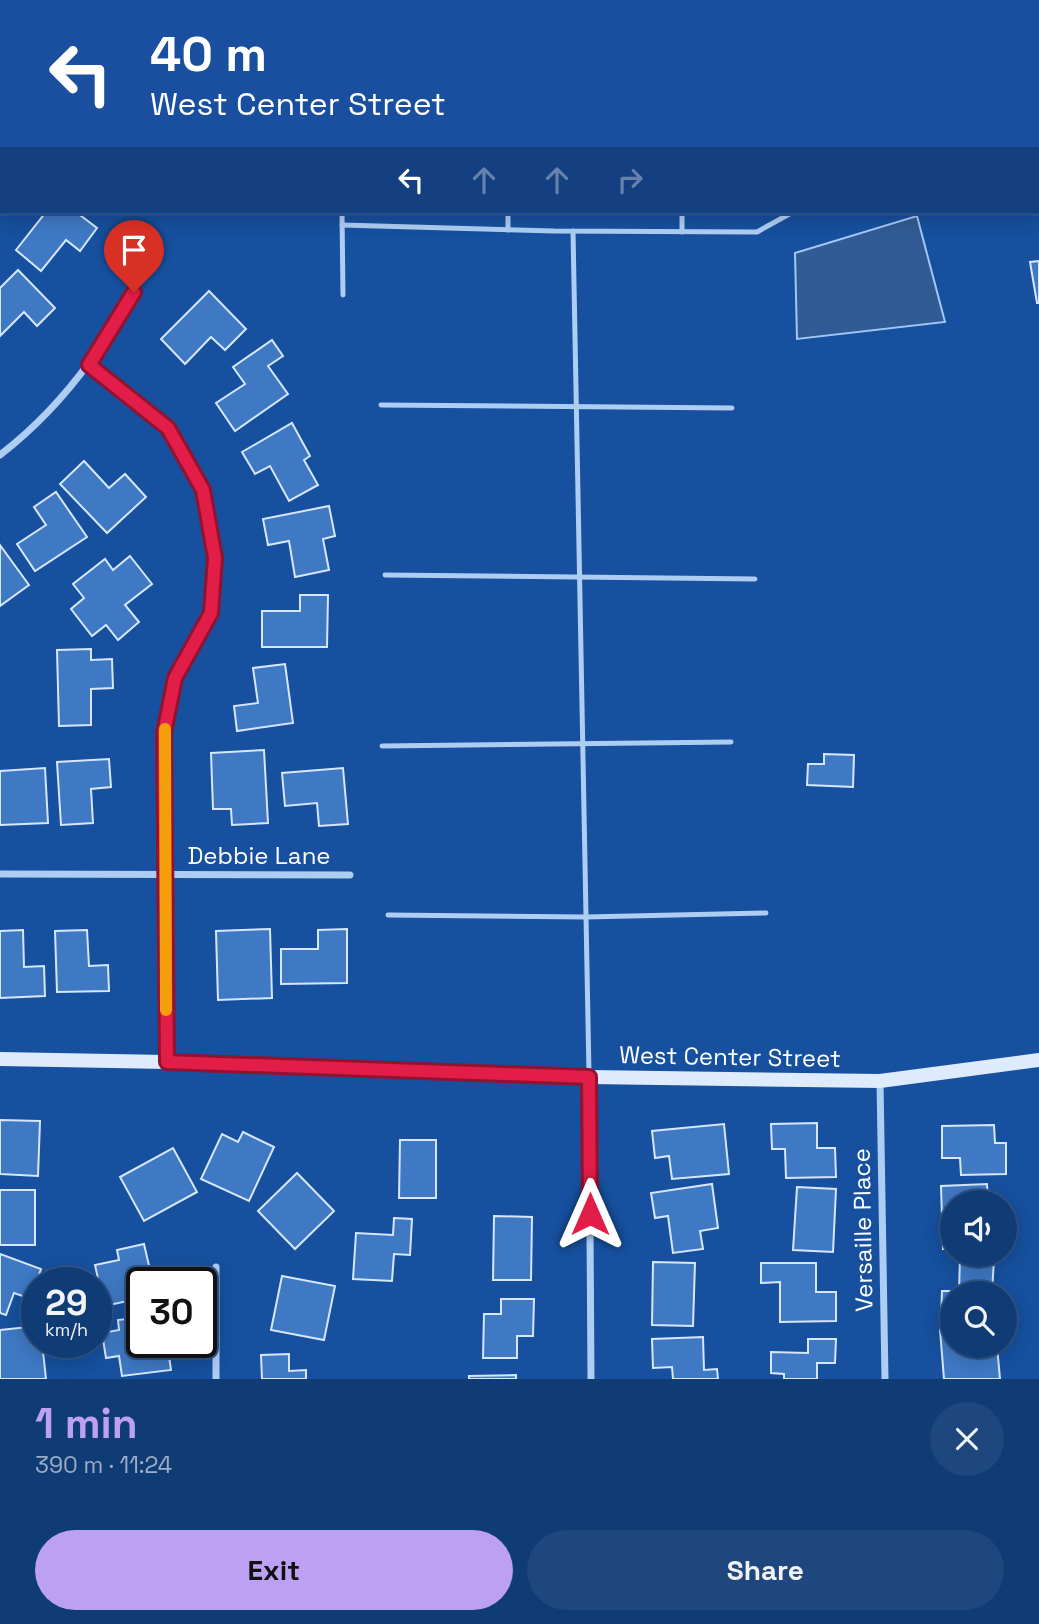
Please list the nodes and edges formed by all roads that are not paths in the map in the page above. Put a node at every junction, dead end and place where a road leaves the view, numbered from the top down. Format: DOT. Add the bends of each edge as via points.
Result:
graph roads {
  1 [pos="342,214"];
  2 [pos="508,214"];
  3 [pos="682,214"];
  4 [pos="789,214"];
  5 [pos="342,225"];
  6 [pos="508,230"];
  7 [pos="573,231"];
  8 [pos="682,232"];
  9 [pos="153,250"];
  10 [pos="343,295"];
  11 [pos="89,365"];
  12 [pos="381,405"];
  13 [pos="576,408"];
  14 [pos="732,408"];
  15 [pos="0,455"];
  16 [pos="385,575"];
  17 [pos="579,579"];
  18 [pos="755,579"];
  19 [pos="731,742"];
  20 [pos="583,744"];
  21 [pos="382,746"];
  22 [pos="0,874"];
  23 [pos="165,875"];
  24 [pos="351,875"];
  25 [pos="766,913"];
  26 [pos="388,915"];
  27 [pos="586,917"];
  28 [pos="0,1059"];
  29 [pos="1039,1059"];
  30 [pos="167,1062"];
  31 [pos="589,1077"];
  32 [pos="880,1081"];
  33 [pos="216,1358"];
  34 [pos="216,1379"];
  35 [pos="591,1379"];
  36 [pos="885,1379"];
  1 -- 5 [label="lane"];
  2 -- 6 [label="lane"];
  3 -- 8 [label="lane"];
  4 -- 8 [label="lane" via="757,232"];
  5 -- 6 [label="lane"];
  5 -- 10 [label="lane"];
  6 -- 7 [label="lane"];
  7 -- 8 [label="lane"];
  7 -- 13 [label="lane"];
  9 -- 11 [label="street" via="134,292"];
  11 -- 15 [label="street" via="37,426"];
  11 -- 23 [label="street" via="168,428 203,490 215,558 211,613 175,678 164,733"];
  12 -- 13 [label="lane"];
  13 -- 14 [label="lane"];
  13 -- 17 [label="lane"];
  16 -- 17 [label="lane"];
  17 -- 18 [label="lane"];
  17 -- 20 [label="lane"];
  19 -- 20 [label="lane"];
  20 -- 21 [label="lane"];
  20 -- 27 [label="lane"];
  22 -- 23 [label="street, Debbie Lane"];
  23 -- 24 [label="street, Debbie Lane"];
  23 -- 30 [label="street"];
  25 -- 27 [label="lane"];
  26 -- 27 [label="lane"];
  27 -- 31 [label="lane"];
  28 -- 30 [label="main road, West Center Street"];
  29 -- 32 [label="main road, West Center Street"];
  30 -- 31 [label="main road, West Center Street"];
  31 -- 32 [label="main road, West Center Street"];
  31 -- 35 [label="street"];
  32 -- 36 [label="street, Versaille Place"];
  33 -- 34 [label="street"];
}
